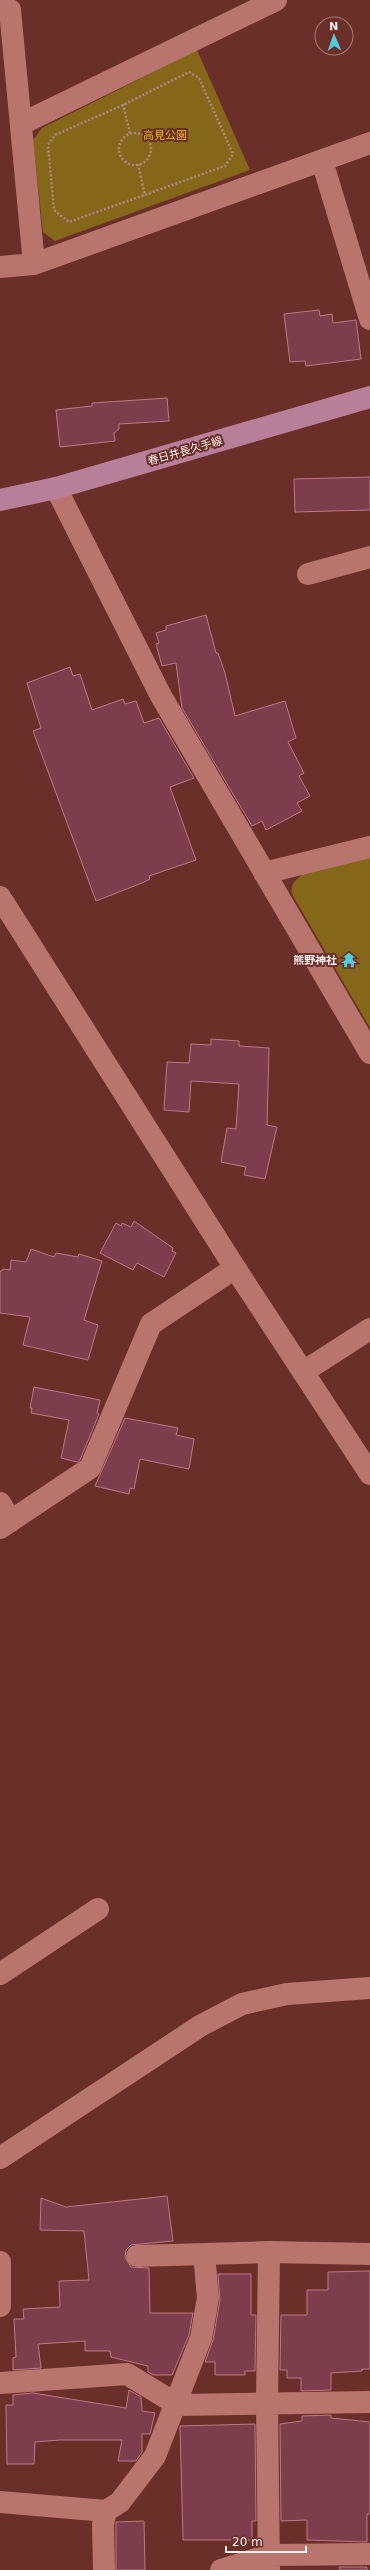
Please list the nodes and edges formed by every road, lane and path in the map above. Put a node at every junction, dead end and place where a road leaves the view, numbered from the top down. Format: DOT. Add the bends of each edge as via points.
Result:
graph roads {
  1 [pos="276,0"];
  2 [pos="7,5"];
  3 [pos="120,98"];
  4 [pos="123,105"];
  5 [pos="20,124"];
  6 [pos="130,134"];
  7 [pos="370,143"];
  8 [pos="322,161"];
  9 [pos="138,164"];
  10 [pos="145,196"];
  11 [pos="147,202"];
  12 [pos="34,264"];
  13 [pos="0,267"];
  14 [pos="370,319"];
  15 [pos="370,397"];
  16 [pos="56,488"];
  17 [pos="0,500"];
  18 [pos="370,557"];
  19 [pos="308,574"];
  20 [pos="370,848"];
  21 [pos="264,873"];
  22 [pos="0,897"];
  23 [pos="370,1053"];
  24 [pos="235,1268"];
  25 [pos="370,1329"];
  26 [pos="303,1372"];
  27 [pos="370,1474"];
  28 [pos="4,1517"];
  29 [pos="98,1909"];
  30 [pos="0,1974"];
  31 [pos="370,1988"];
  32 [pos="0,2158"];
  33 [pos="269,2252"];
  34 [pos="204,2254"];
  35 [pos="370,2254"];
  36 [pos="138,2256"];
  37 [pos="0,2262"];
  38 [pos="0,2306"];
  39 [pos="0,2383"];
  40 [pos="370,2402"];
  41 [pos="175,2403"];
  42 [pos="266,2403"];
  43 [pos="0,2502"];
  44 [pos="106,2511"];
  45 [pos="370,2554"];
  46 [pos="269,2563"];
  47 [pos="104,2570"];
  48 [pos="221,2570"];
  1 -- 5 [label="street"];
  2 -- 5 [label="street"];
  3 -- 4 [label="path"];
  4 -- 6 [label="path"];
  4 -- 10 [label="path" via="55,135 48,145 54,210 69,222"];
  4 -- 10 [label="path" via="189,72 199,78 233,154 225,166"];
  5 -- 12 [label="street"];
  6 -- 9 [label="path" via="121,141 119,152 130,164"];
  6 -- 9 [label="path" via="144,136 151,147 145,161"];
  7 -- 8 [label="street"];
  8 -- 12 [label="street"];
  8 -- 14 [label="street"];
  9 -- 10 [label="path"];
  10 -- 11 [label="path"];
  12 -- 13 [label="street"];
  15 -- 16 [label="main road, 春日井長久手線"];
  16 -- 17 [label="main road, 春日井長久手線"];
  16 -- 21 [label="street" via="161,696"];
  18 -- 19 [label="street"];
  20 -- 21 [label="street"];
  21 -- 23 [label="street"];
  22 -- 24 [label="street"];
  24 -- 26 [label="street"];
  24 -- 28 [label="street" via="151,1324 90,1468"];
  25 -- 26 [label="street"];
  26 -- 27 [label="street"];
  29 -- 30 [label="street"];
  31 -- 32 [label="street" via="287,1994 242,2004 200,2026"];
  33 -- 34 [label="street"];
  33 -- 35 [label="street"];
  33 -- 42 [label="street"];
  34 -- 36 [label="street"];
  34 -- 41 [label="street" via="207,2311 201,2338"];
  37 -- 38 [label="street"];
  39 -- 41 [label="street" via="127,2374"];
  40 -- 42 [label="street"];
  41 -- 42 [label="street"];
  41 -- 44 [label="street" via="155,2456 120,2502"];
  42 -- 46 [label="street"];
  43 -- 44 [label="street"];
  44 -- 47 [label="street" via="103,2524"];
  45 -- 46 [label="street"];
  46 -- 48 [label="street"];
}
